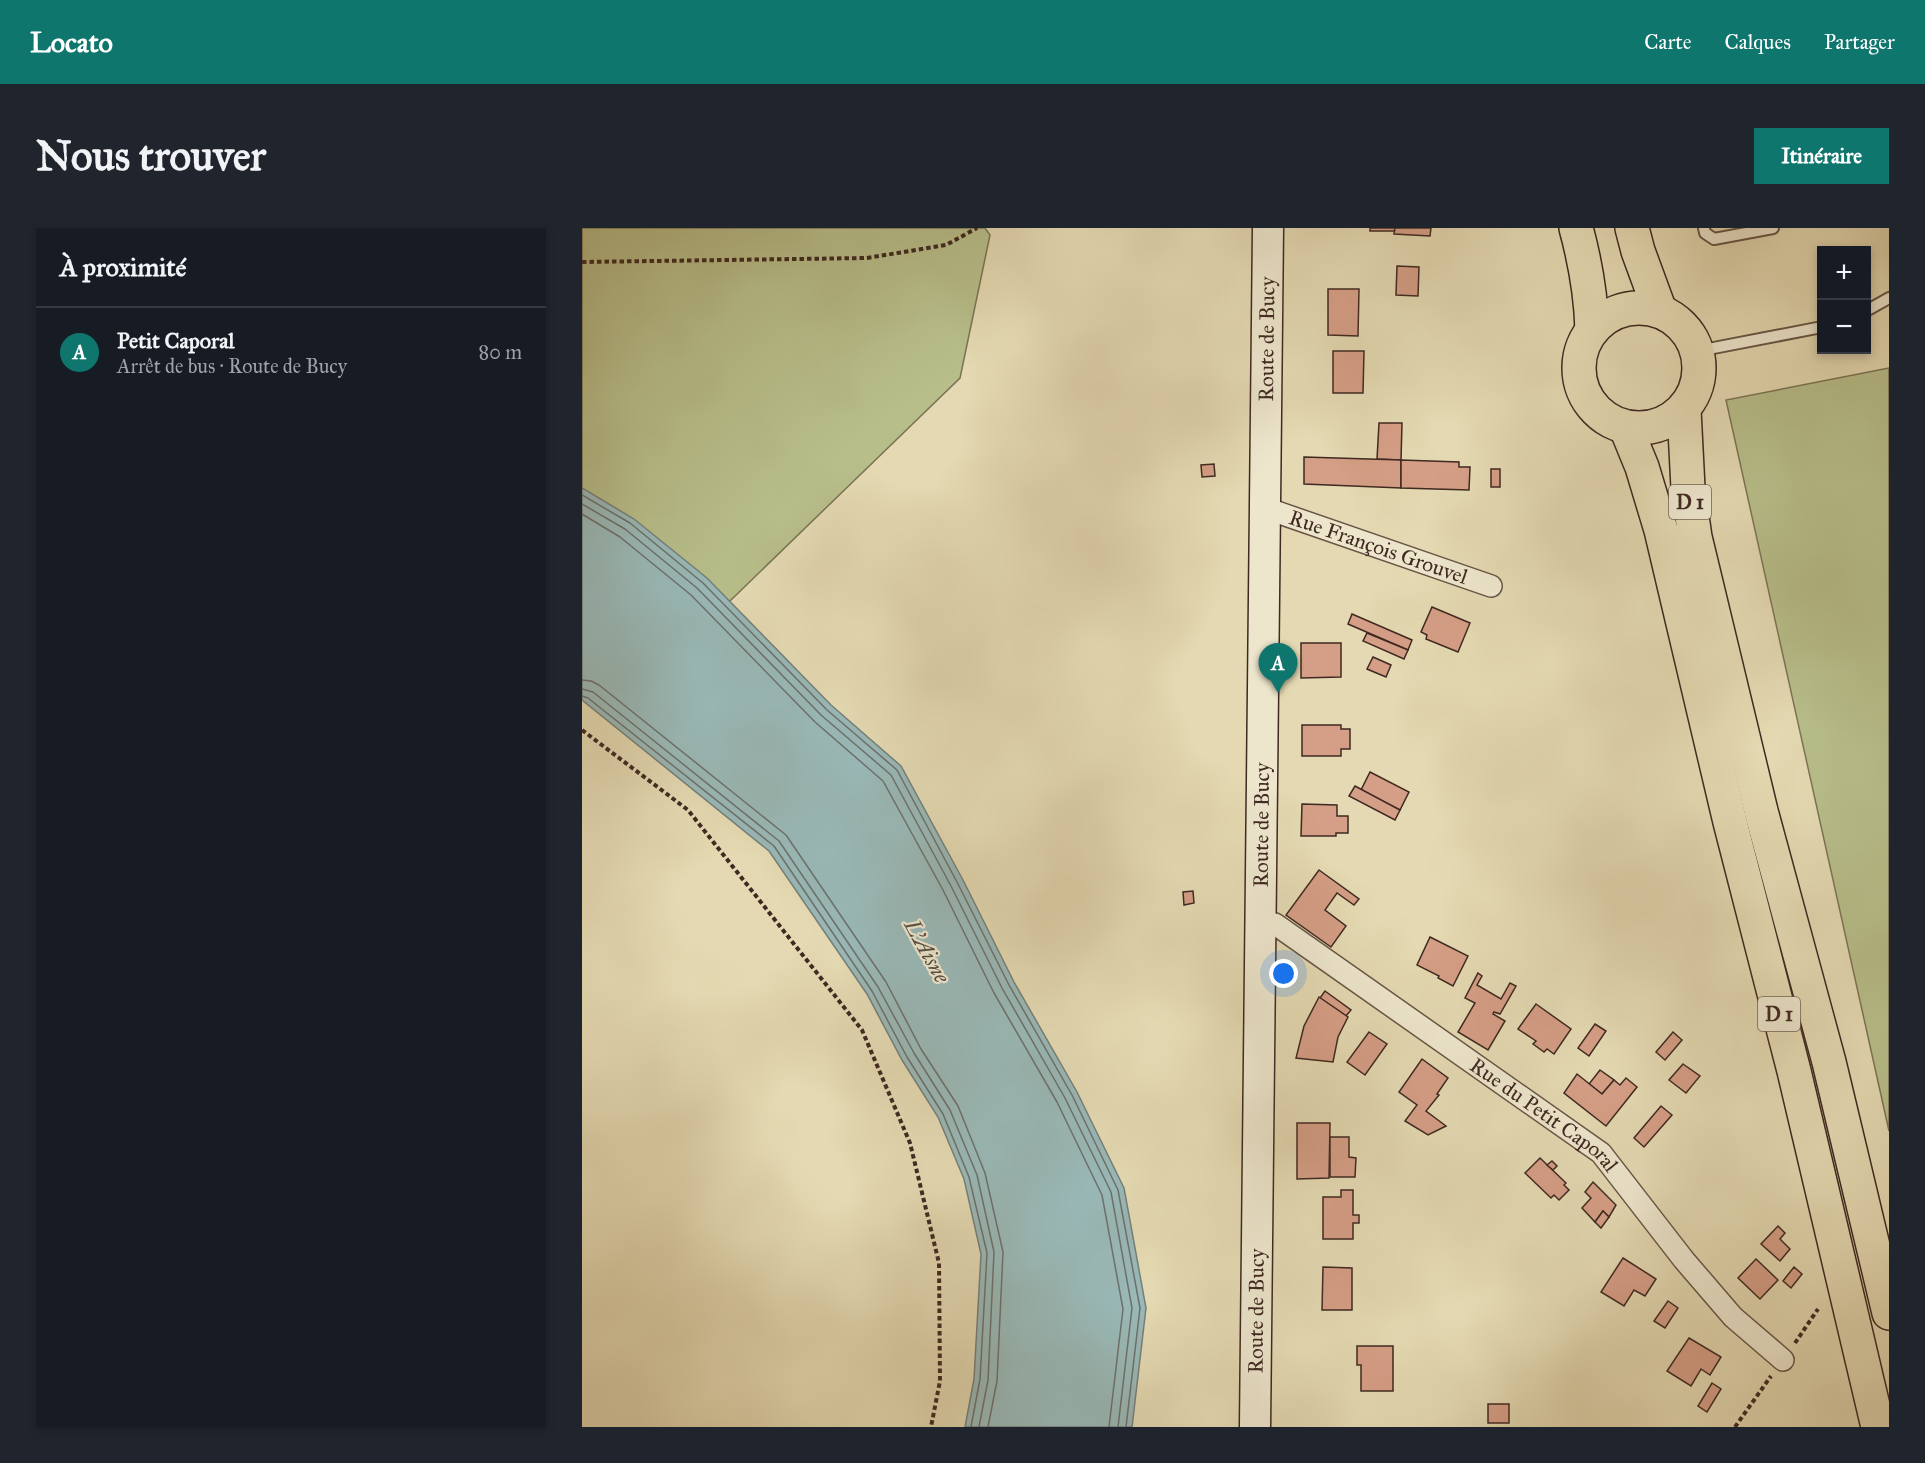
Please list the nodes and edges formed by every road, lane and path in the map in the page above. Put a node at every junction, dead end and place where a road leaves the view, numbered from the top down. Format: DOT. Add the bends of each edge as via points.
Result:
graph roads {
  1 [pos="977,228"];
  2 [pos="1268,228"];
  3 [pos="1576,228"];
  4 [pos="1632,228"];
  5 [pos="1704,228"];
  6 [pos="1773,228"];
  7 [pos="582,262"];
  8 [pos="1889,298"];
  9 [pos="1871,308"];
  10 [pos="1660,311"];
  11 [pos="1817,328"];
  12 [pos="1592,330"];
  13 [pos="1698,351"];
  14 [pos="1684,410"];
  15 [pos="1626,428"];
  16 [pos="1265,508"];
  17 [pos="1491,586"];
  18 [pos="582,730"];
  19 [pos="1261,924"];
  20 [pos="1818,1309"];
  21 [pos="1889,1313"];
  22 [pos="1783,1360"];
  23 [pos="1255,1426"];
  24 [pos="931,1427"];
  25 [pos="1735,1427"];
  26 [pos="1878,1427"];
  1 -- 7 [label="path" via="946,245 867,258"];
  2 -- 16 [label="main road, Route de Bucy"];
  3 -- 12 [label="main road"];
  4 -- 10 [label="main road"];
  5 -- 6 [label="lane" via="1713,239"];
  8 -- 9 [label="lane"];
  10 -- 12 [label="main road" via="1623,310 1606,317"];
  10 -- 13 [label="main road" via="1677,320"];
  11 -- 13 [label="lane"];
  12 -- 15 [label="main road" via="1582,348 1578,368 1582,388 1592,407 1607,420"];
  13 -- 14 [label="main road" via="1700,372 1695,392"];
  14 -- 15 [label="main road" via="1668,423 1647,429"];
  14 -- 21 [label="main road, D 1" via="1695,537"];
  15 -- 26 [label="main road, D 1" via="1661,530"];
  16 -- 17 [label="street, Rue François Grouvel"];
  16 -- 19 [label="main road, Route de Bucy"];
  18 -- 24 [label="path" via="688,810 862,1030 910,1143 939,1263 940,1381"];
  19 -- 22 [label="street, Rue du Petit Caporal" via="1275,924 1602,1154 1733,1317"];
  19 -- 23 [label="main road, Route de Bucy"];
  20 -- 22 [label="path"];
  22 -- 25 [label="path"];
}
